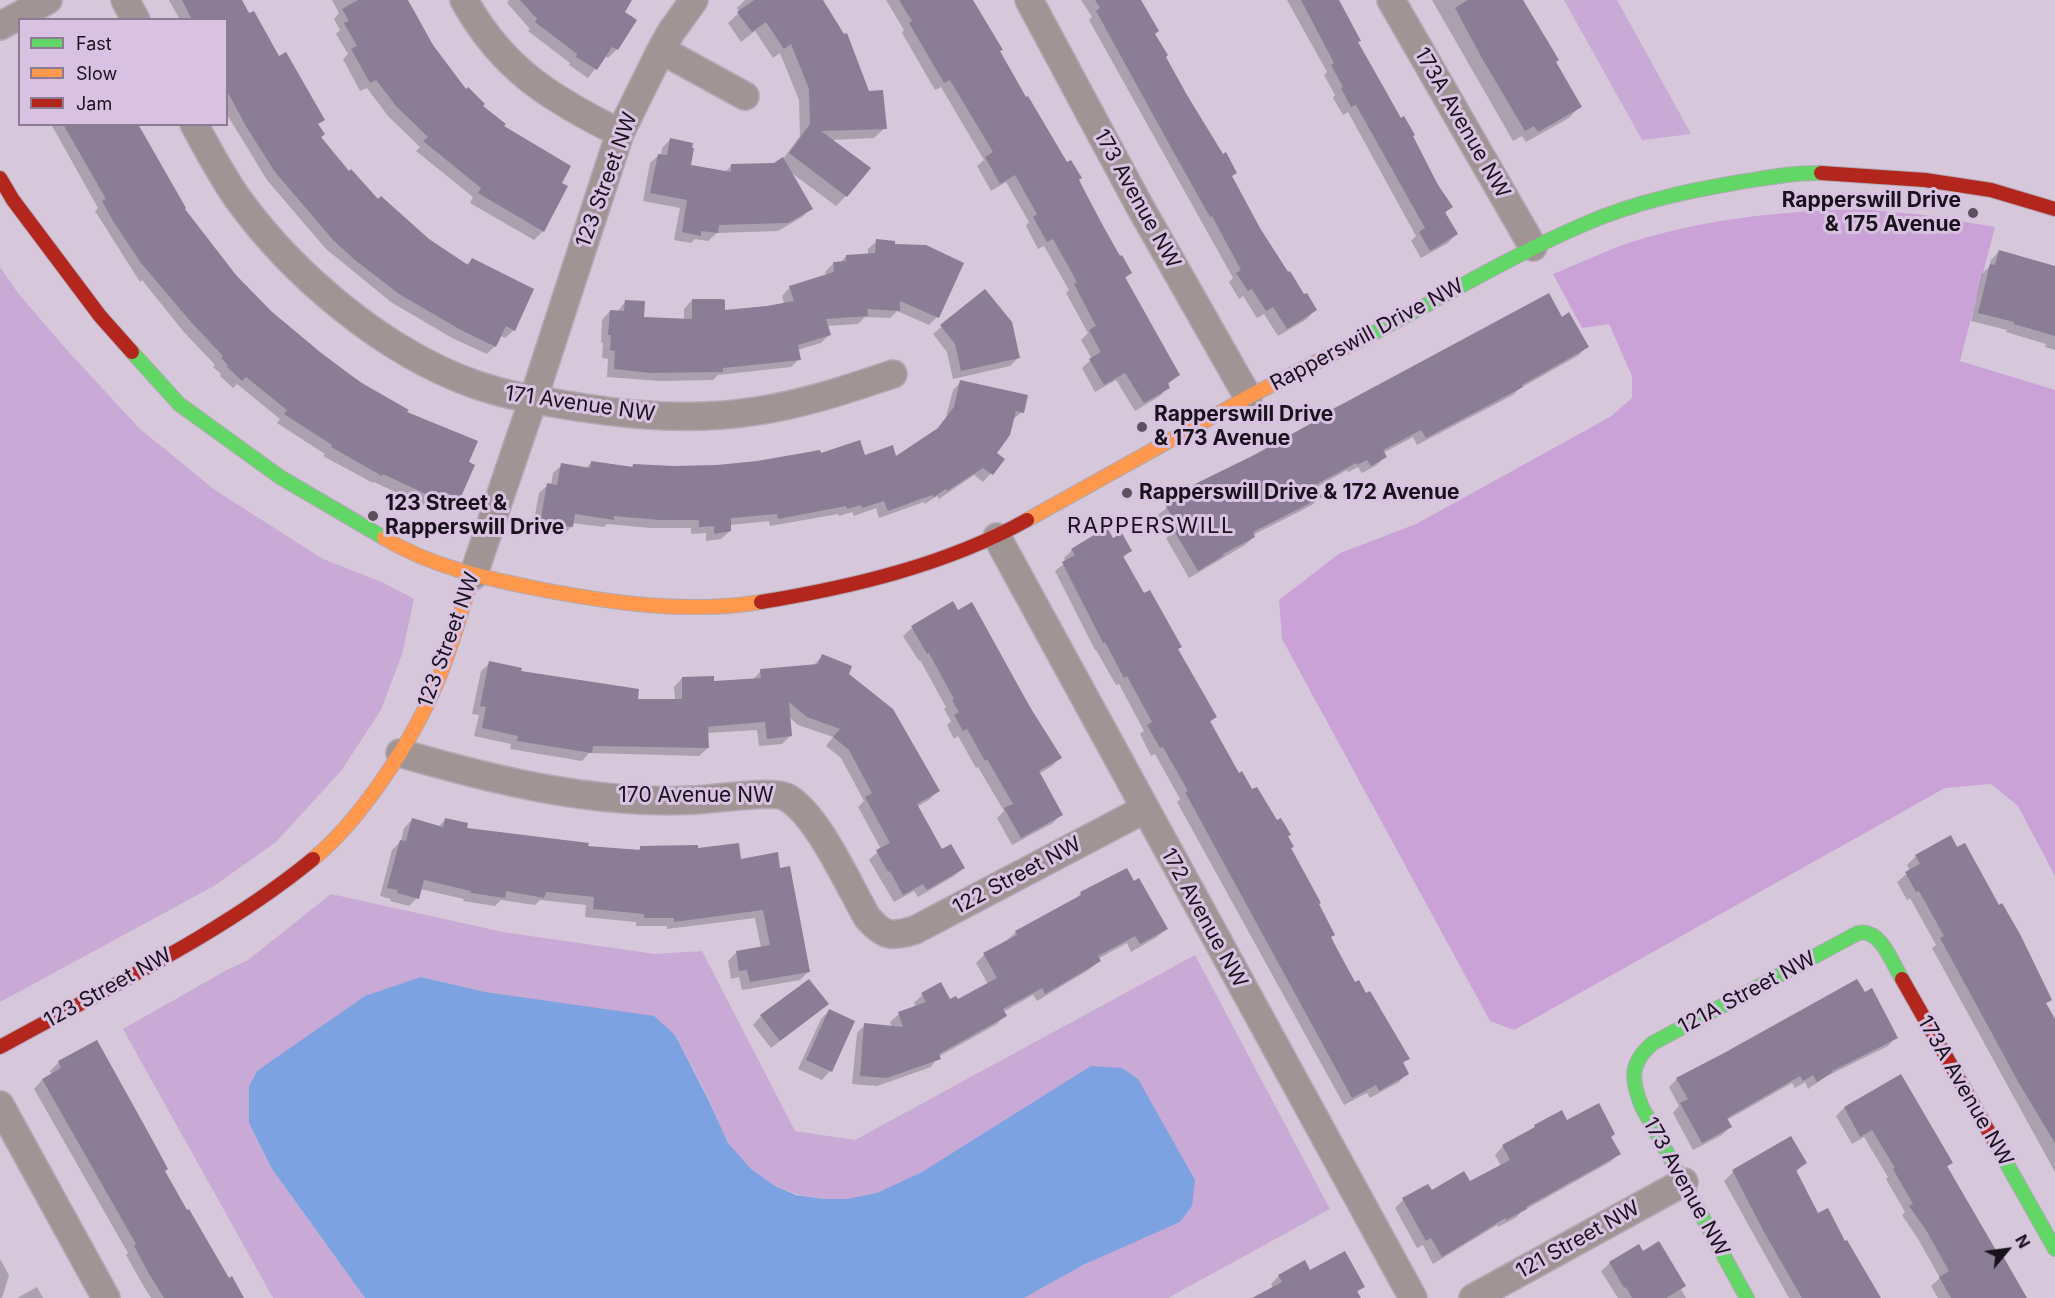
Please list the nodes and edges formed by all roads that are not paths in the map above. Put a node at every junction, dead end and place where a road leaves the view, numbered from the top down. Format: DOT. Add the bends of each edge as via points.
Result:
graph roads {
  1 [pos="48,0"];
  2 [pos="125,0"];
  3 [pos="464,0"];
  4 [pos="694,0"];
  5 [pos="1029,0"];
  6 [pos="1391,0"];
  7 [pos="135,18"];
  8 [pos="0,26"];
  9 [pos="661,50"];
  10 [pos="745,96"];
  11 [pos="195,126"];
  12 [pos="620,133"];
  13 [pos="0,178"];
  14 [pos="2055,209"];
  15 [pos="1533,247"];
  16 [pos="893,374"];
  17 [pos="1248,397"];
  18 [pos="533,400"];
  19 [pos="997,537"];
  20 [pos="473,576"];
  21 [pos="400,753"];
  22 [pos="1145,809"];
  23 [pos="1874,934"];
  24 [pos="887,935"];
  25 [pos="0,1047"];
  26 [pos="1632,1072"];
  27 [pos="0,1106"];
  28 [pos="1684,1182"];
  29 [pos="2055,1249"];
  30 [pos="106,1298"];
  31 [pos="1413,1298"];
  32 [pos="1473,1298"];
  33 [pos="1747,1298"];
  1 -- 8 [label="street"];
  2 -- 7 [label="street"];
  3 -- 12 [label="street" via="488,39 521,73 558,100"];
  4 -- 9 [label="street, 123 Street NW"];
  5 -- 17 [label="street, 173 Avenue NW"];
  6 -- 15 [label="street, 173A Avenue NW"];
  9 -- 10 [label="street"];
  9 -- 12 [label="street, 123 Street NW"];
  11 -- 18 [label="street, 171 Avenue NW" via="238,198 263,230 344,310 391,343 472,384"];
  12 -- 18 [label="street, 123 Street NW"];
  13 -- 20 [label="street, Rapperswill Drive NW" via="100,316 179,404 280,477 403,550"];
  14 -- 15 [label="street, Rapperswill Drive NW" via="1991,190 1925,180 1809,173 1655,199"];
  15 -- 17 [label="street, Rapperswill Drive NW"];
  16 -- 18 [label="street, 171 Avenue NW" via="802,402 712,417 610,412"];
  17 -- 19 [label="street, Rapperswill Drive NW"];
  18 -- 20 [label="street, 123 Street NW"];
  19 -- 20 [label="street, Rapperswill Drive NW" via="936,560 839,588 737,606 629,604"];
  19 -- 22 [label="street, 172 Avenue NW"];
  20 -- 21 [label="street, 123 Street NW" via="438,680"];
  21 -- 24 [label="street, 170 Avenue NW" via="519,785 571,793 693,800 784,795 811,819 867,917"];
  21 -- 25 [label="street, 123 Street NW" via="360,811 317,856 285,882 218,927"];
  22 -- 24 [label="street, 122 Street NW" via="915,930"];
  22 -- 31 [label="street, 172 Avenue NW"];
  23 -- 26 [label="street, 121A Street NW" via="1858,933 1653,1043 1644,1050"];
  23 -- 29 [label="street, 173A Avenue NW"];
  26 -- 28 [label="street, 173 Avenue NW" via="1642,1107"];
  27 -- 30 [label="street"];
  28 -- 32 [label="street, 121 Street NW"];
  28 -- 33 [label="street, 173 Avenue NW"];
}
